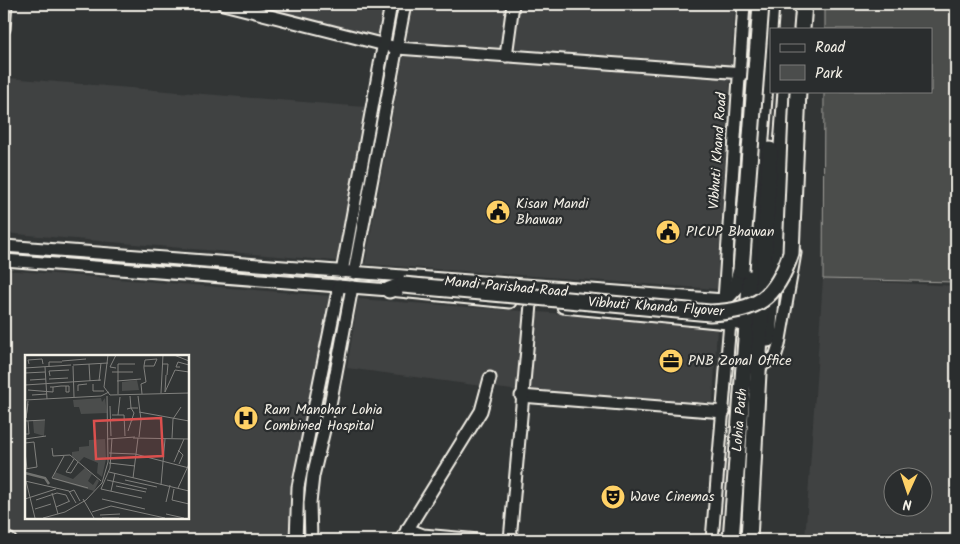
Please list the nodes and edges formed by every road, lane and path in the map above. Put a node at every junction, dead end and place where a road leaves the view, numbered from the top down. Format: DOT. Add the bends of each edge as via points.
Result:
graph roads {
  1 [pos="6,4"];
  2 [pos="223,4"];
  3 [pos="391,4"];
  4 [pos="405,4"];
  5 [pos="513,4"];
  6 [pos="744,4"];
  7 [pos="761,4"];
  8 [pos="771,4"];
  9 [pos="782,4"];
  10 [pos="794,4"];
  11 [pos="804,4"];
  12 [pos="811,4"];
  13 [pos="780,28"];
  14 [pos="792,28"];
  15 [pos="802,28"];
  16 [pos="810,28"];
  17 [pos="4,29"];
  18 [pos="384,44"];
  19 [pos="397,48"];
  20 [pos="506,56"];
  21 [pos="738,72"];
  22 [pos="766,74"];
  23 [pos="774,92"];
  24 [pos="786,92"];
  25 [pos="798,92"];
  26 [pos="806,92"];
  27 [pos="4,246"];
  28 [pos="4,260"];
  29 [pos="342,272"];
  30 [pos="354,273"];
  31 [pos="339,286"];
  32 [pos="352,287"];
  33 [pos="396,288"];
  34 [pos="686,297"];
  35 [pos="724,300"];
  36 [pos="531,304"];
  37 [pos="684,319"];
  38 [pos="730,322"];
  39 [pos="748,324"];
  40 [pos="759,351"];
  41 [pos="758,376"];
  42 [pos="490,378"];
  43 [pos="521,396"];
  44 [pos="724,412"];
  45 [pos="322,438"];
  46 [pos="306,452"];
  47 [pos="318,458"];
  48 [pos="407,529"];
  49 [pos="4,537"];
  50 [pos="10,540"];
  51 [pos="296,540"];
  52 [pos="310,540"];
  53 [pos="401,540"];
  54 [pos="479,540"];
  55 [pos="510,540"];
  56 [pos="712,540"];
  57 [pos="731,540"];
  58 [pos="749,540"];
  1 -- 17 [label="street"];
  2 -- 18 [label="street"];
  3 -- 18 [label="street"];
  4 -- 19 [label="street"];
  5 -- 20 [label="street"];
  6 -- 21 [label="street, Vibhuti Khand Road"];
  7 -- 35 [label="main road, bridge" via="741,270 736,287"];
  8 -- 22 [label="main road, Lohia Path"];
  9 -- 13 [label="main road"];
  10 -- 14 [label="main road"];
  11 -- 15 [label="main road"];
  12 -- 16 [label="street"];
  18 -- 19 [label="street"];
  18 -- 29 [label="street"];
  19 -- 20 [label="street"];
  19 -- 30 [label="street"];
  20 -- 21 [label="street"];
  21 -- 22 [label="street"];
  21 -- 35 [label="street, Vibhuti Khand Road"];
  22 -- 39 [label="main road, Lohia Path"];
  23 -- 40 [label="main road, Lohia Path"];
  24 -- 40 [label="main road" via="770,333"];
  25 -- 33 [label="main road, Vibhuti Khanda Flyover, bridge" via="791,253 784,273 766,298 754,305 732,312 710,313"];
  26 -- 41 [label="street" via="799,211 790,291 775,357"];
  27 -- 29 [label="street"];
  28 -- 31 [label="street, Mandi Parishad Road"];
  29 -- 30 [label="street"];
  30 -- 34 [label="street"];
  31 -- 32 [label="street, Mandi Parishad Road"];
  31 -- 46 [label="street"];
  32 -- 33 [label="street, Mandi Parishad Road"];
  32 -- 45 [label="street"];
  33 -- 36 [label="street, Mandi Parishad Road"];
  34 -- 35 [label="street"];
  34 -- 37 [label="street"];
  36 -- 37 [label="street, Mandi Parishad Road"];
  36 -- 43 [label="street"];
  37 -- 38 [label="street, Mandi Parishad Road"];
  38 -- 39 [label="street, Mandi Parishad Road"];
  38 -- 44 [label="street"];
  39 -- 57 [label="main road, Lohia Path"];
  40 -- 41 [label="main road, Lohia Path"];
  41 -- 58 [label="main road, Lohia Path"];
  42 -- 48 [label="street" via="481,411"];
  43 -- 44 [label="street"];
  43 -- 55 [label="street"];
  44 -- 56 [label="street"];
  45 -- 46 [label="street"];
  45 -- 47 [label="street"];
  46 -- 47 [label="street"];
  46 -- 51 [label="street" via="298,487"];
  47 -- 52 [label="street" via="310,503"];
  48 -- 53 [label="street"];
  48 -- 54 [label="street" via="423,535"];
  49 -- 50 [label="street"];
}
